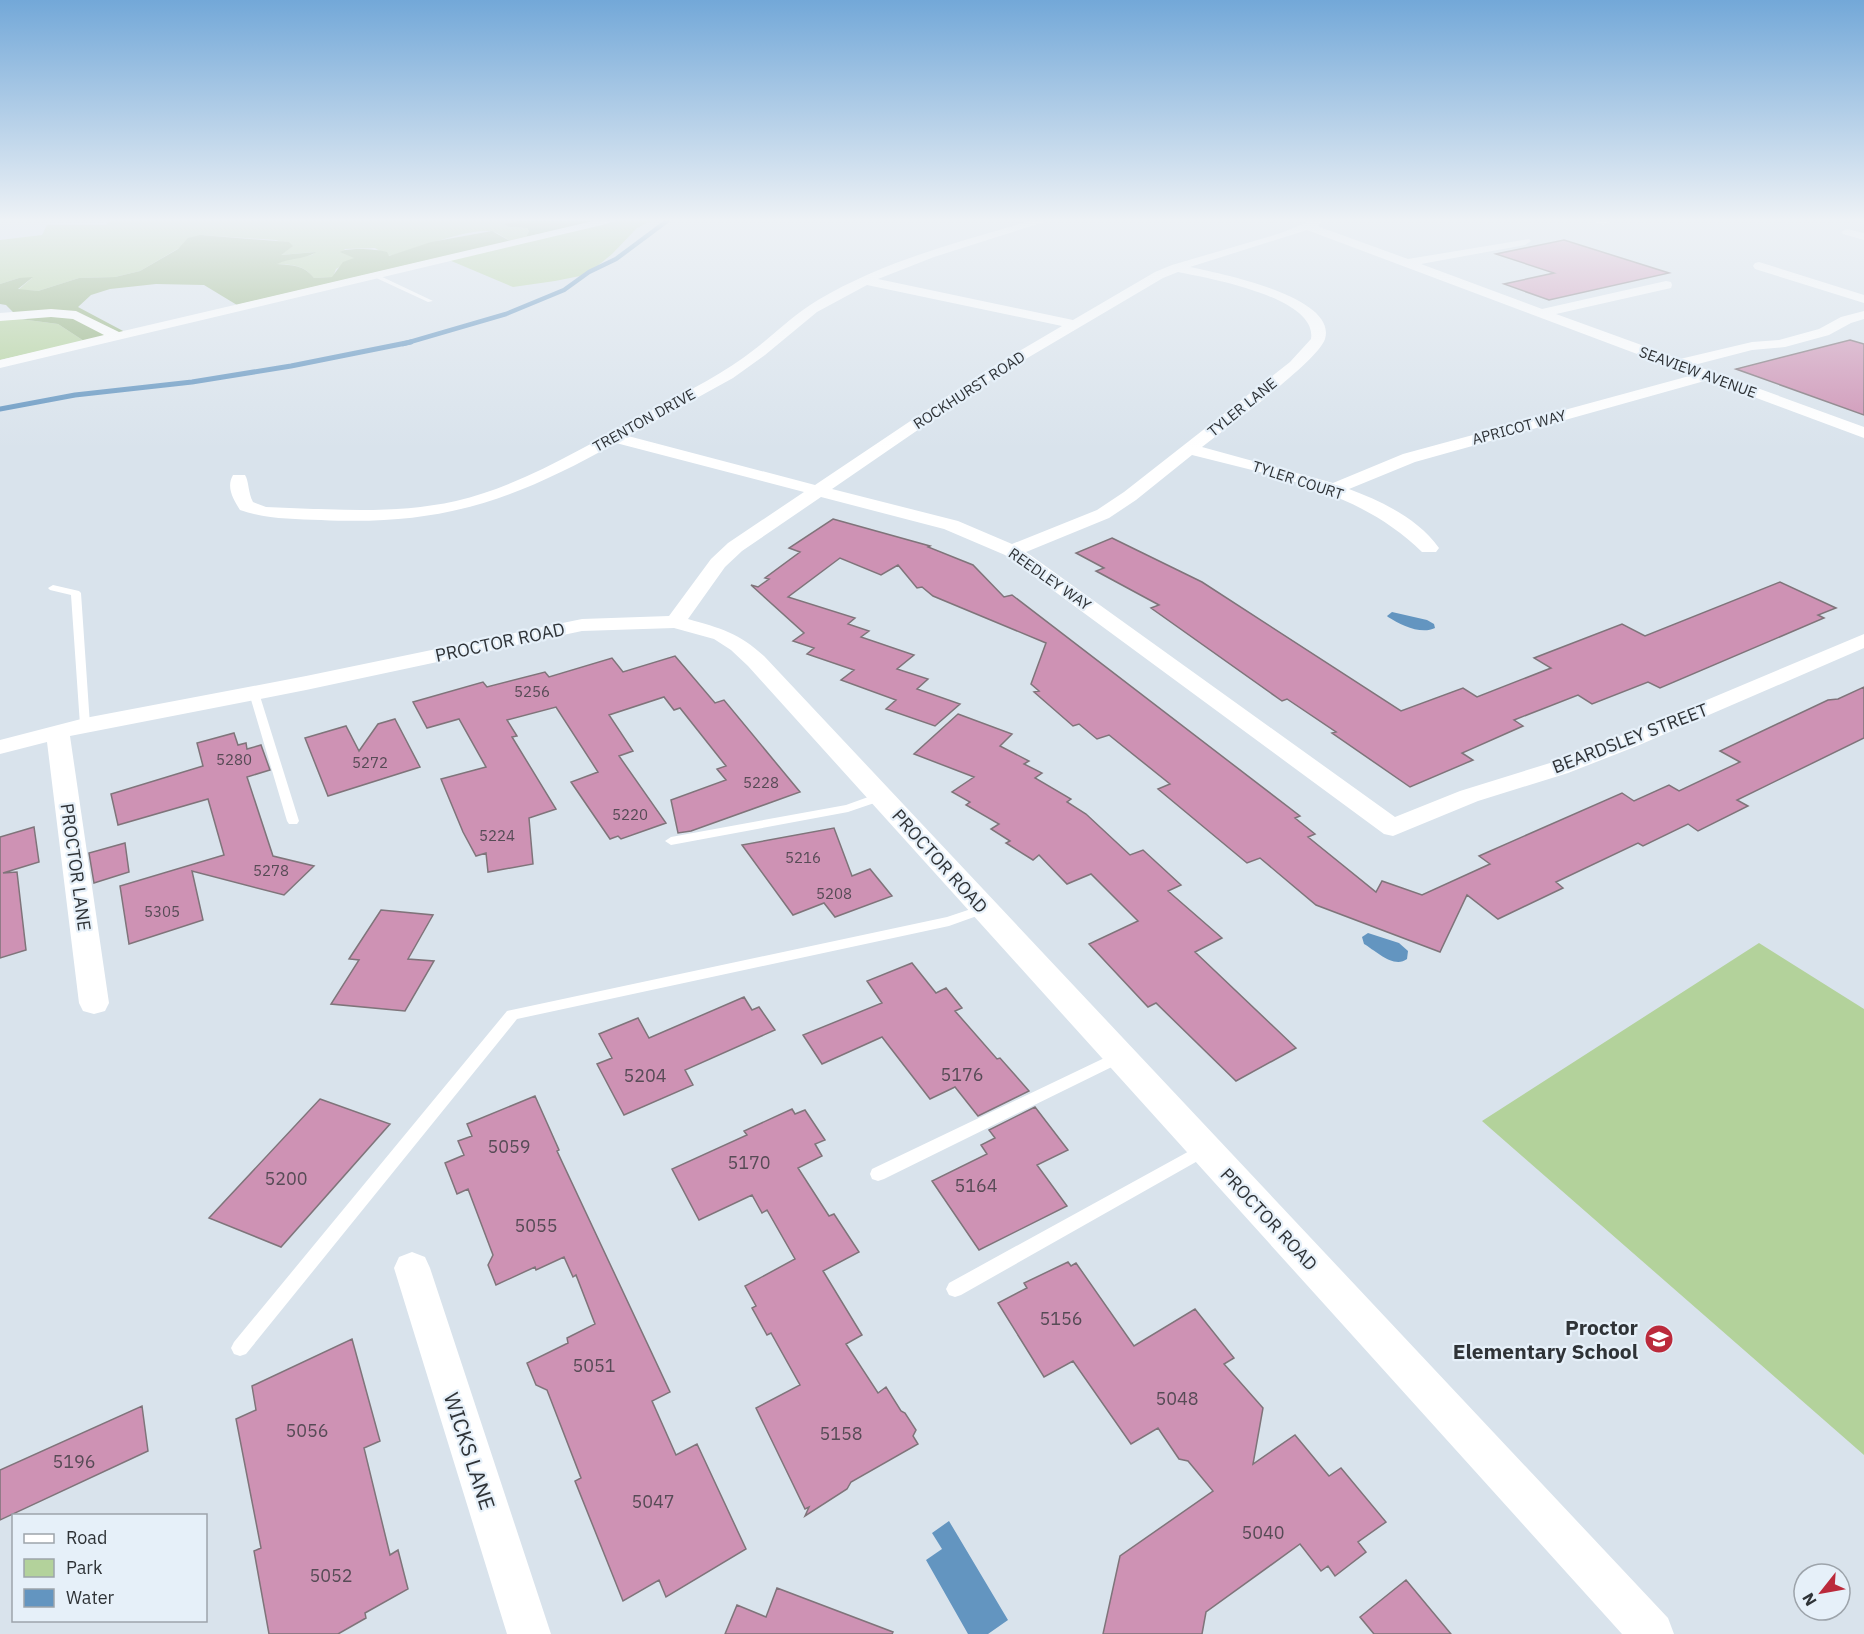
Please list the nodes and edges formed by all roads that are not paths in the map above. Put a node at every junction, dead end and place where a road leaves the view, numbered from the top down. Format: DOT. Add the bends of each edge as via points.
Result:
graph roads {
  1 [pos="280,297"];
  2 [pos="422,297"];
  3 [pos="833,297"];
  4 [pos="945,297"];
  5 [pos="1120,297"];
  6 [pos="1282,297"];
  7 [pos="1498,297"];
  8 [pos="1611,297"];
  9 [pos="430,301"];
  10 [pos="1541,313"];
  11 [pos="1864,315"];
  12 [pos="0,317"];
  13 [pos="1073,324"];
  14 [pos="116,336"];
  15 [pos="0,364"];
  16 [pos="1679,364"];
  17 [pos="1709,375"];
  18 [pos="1864,433"];
  19 [pos="615,438"];
  20 [pos="1189,449"];
  21 [pos="239,479"];
  22 [pos="1333,489"];
  23 [pos="820,490"];
  24 [pos="1429,548"];
  25 [pos="1012,551"];
  26 [pos="53,588"];
  27 [pos="675,622"];
  28 [pos="1864,640"];
  29 [pos="254,693"];
  30 [pos="71,728"];
  31 [pos="0,747"];
  32 [pos="882,796"];
  33 [pos="292,821"];
  34 [pos="1393,828"];
  35 [pos="672,841"];
  36 [pos="983,909"];
  37 [pos="94,1003"];
  38 [pos="1119,1057"];
  39 [pos="1204,1149"];
  40 [pos="878,1174"];
  41 [pos="412,1268"];
  42 [pos="955,1289"];
  43 [pos="240,1348"];
  44 [pos="529,1634"];
  45 [pos="1652,1634"];
  1 -- 14 [label="street"];
  2 -- 9 [label="lane"];
  3 -- 19 [label="street, TRENTON DRIVE" via="736,370"];
  4 -- 13 [label="street"];
  5 -- 13 [label="street, ROCKHURST ROAD"];
  6 -- 20 [label="street, TYLER LANE" via="1311,316 1318,326 1315,346"];
  7 -- 10 [label="street, SEAVIEW AVENUE"];
  8 -- 10 [label="street"];
  10 -- 16 [label="street, SEAVIEW AVENUE"];
  11 -- 16 [label="street" via="1824,332 1780,344 1752,346"];
  12 -- 14 [label="street" via="76,315"];
  13 -- 23 [label="street, ROCKHURST ROAD" via="956,397"];
  14 -- 15 [label="street"];
  16 -- 17 [label="street, SEAVIEW AVENUE"];
  17 -- 18 [label="street, SEAVIEW AVENUE"];
  17 -- 22 [label="street, APRICOT WAY" via="1409,458"];
  19 -- 21 [label="street, TRENTON DRIVE" via="515,488 474,503 419,513 386,516 264,512 246,506 239,492"];
  19 -- 23 [label="street, REEDLEY WAY"];
  20 -- 22 [label="street, TYLER COURT"];
  20 -- 25 [label="street, TYLER LANE" via="1103,514"];
  22 -- 24 [label="street, TYLER COURT" via="1389,514 1416,533"];
  23 -- 25 [label="street, REEDLEY WAY" via="951,525"];
  23 -- 27 [label="street, ROCKHURST ROAD" via="726,554"];
  25 -- 34 [label="street, REEDLEY WAY"];
  26 -- 30 [label="lane" via="76,593"];
  27 -- 29 [label="street, PROCTOR ROAD" via="582,625"];
  27 -- 32 [label="street, PROCTOR ROAD" via="721,635 739,645"];
  28 -- 34 [label="street, BEARDSLEY STREET" via="1629,741 1469,796"];
  29 -- 30 [label="street, PROCTOR ROAD"];
  29 -- 33 [label="lane"];
  30 -- 31 [label="street, PROCTOR ROAD"];
  30 -- 37 [label="street, PROCTOR LANE"];
  32 -- 35 [label="lane" via="848,808"];
  32 -- 36 [label="street, PROCTOR ROAD"];
  36 -- 38 [label="street, PROCTOR ROAD"];
  36 -- 43 [label="lane" via="950,921 512,1015"];
  38 -- 39 [label="street, PROCTOR ROAD"];
  38 -- 40 [label="lane"];
  39 -- 42 [label="lane"];
  39 -- 45 [label="street, PROCTOR ROAD"];
  41 -- 44 [label="street, WICKS LANE"];
}
